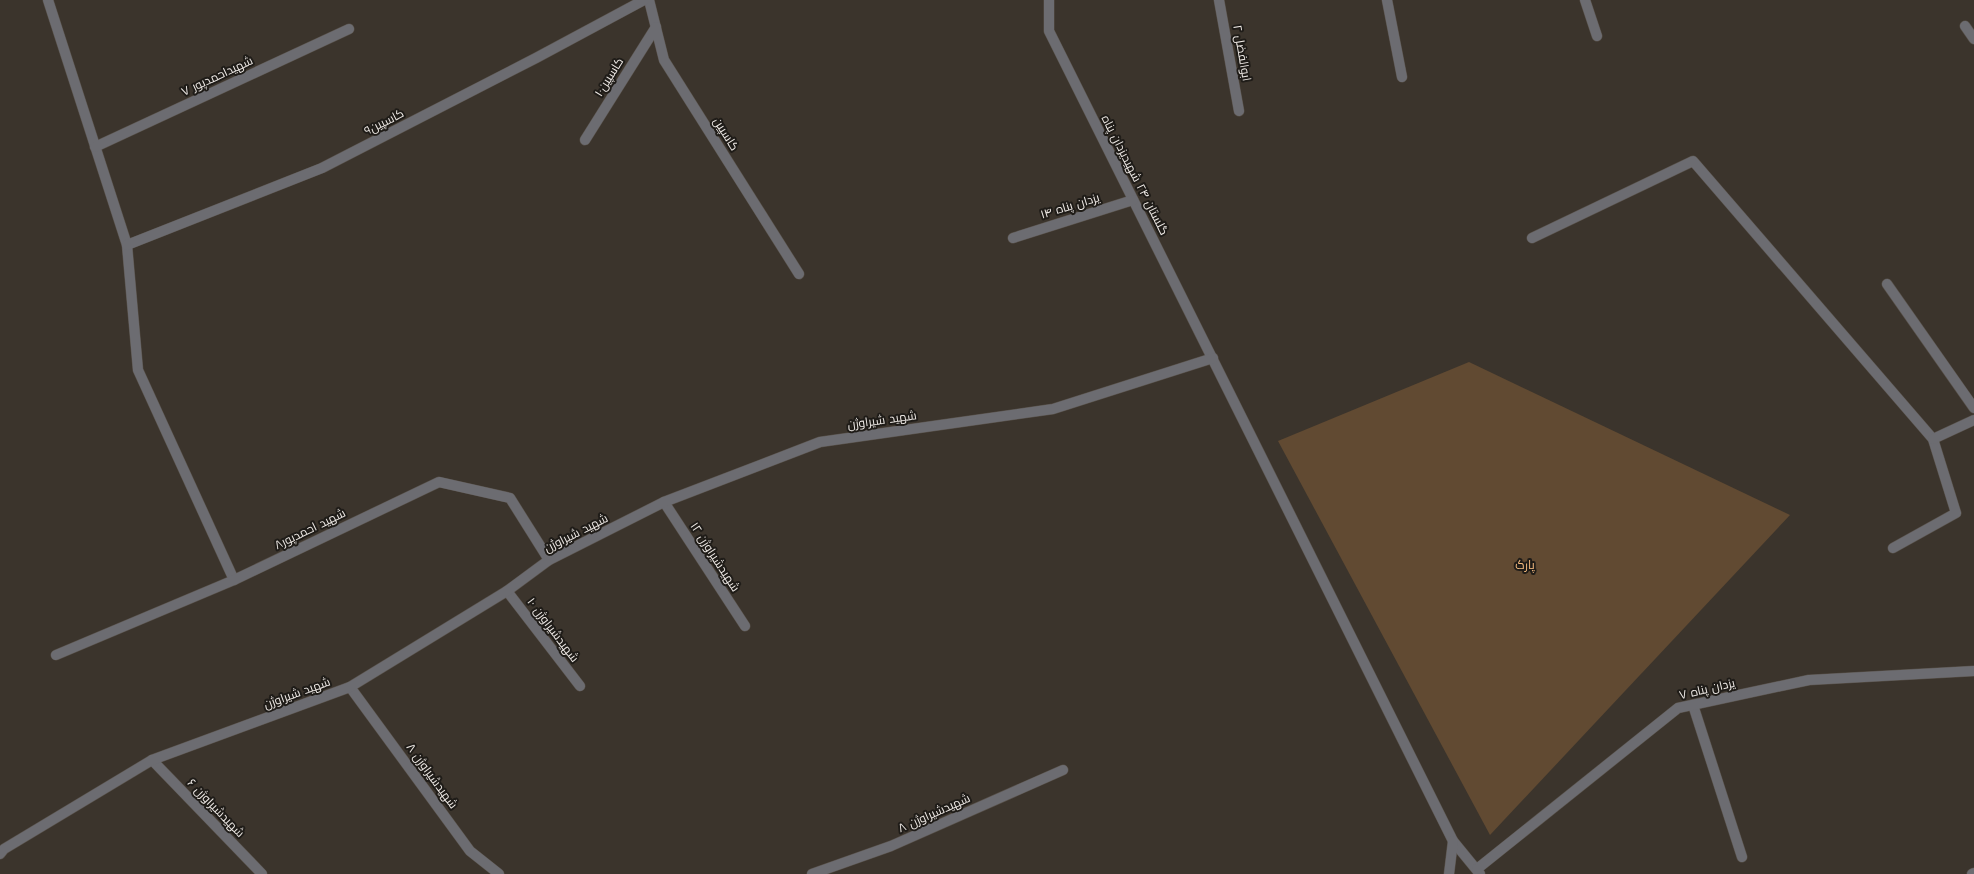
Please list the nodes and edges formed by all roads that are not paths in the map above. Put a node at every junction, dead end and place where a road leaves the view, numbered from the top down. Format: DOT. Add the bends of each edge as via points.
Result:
graph roads {
  1 [pos="48,0"];
  2 [pos="644,0"];
  3 [pos="649,0"];
  4 [pos="1049,0"];
  5 [pos="1219,0"];
  6 [pos="1387,0"];
  7 [pos="1585,0"];
  8 [pos="1965,26"];
  9 [pos="656,27"];
  10 [pos="349,29"];
  11 [pos="1597,36"];
  12 [pos="1974,39"];
  13 [pos="1402,77"];
  14 [pos="1239,111"];
  15 [pos="584,140"];
  16 [pos="95,147"];
  17 [pos="1133,200"];
  18 [pos="1013,238"];
  19 [pos="1532,238"];
  20 [pos="126,245"];
  21 [pos="799,274"];
  22 [pos="1887,284"];
  23 [pos="1213,358"];
  24 [pos="1974,408"];
  25 [pos="1974,420"];
  26 [pos="1933,439"];
  27 [pos="664,502"];
  28 [pos="1893,548"];
  29 [pos="549,560"];
  30 [pos="234,580"];
  31 [pos="507,591"];
  32 [pos="745,626"];
  33 [pos="56,655"];
  34 [pos="1974,671"];
  35 [pos="580,686"];
  36 [pos="350,687"];
  37 [pos="1693,705"];
  38 [pos="152,760"];
  39 [pos="1063,770"];
  40 [pos="1453,841"];
  41 [pos="2,848"];
  42 [pos="1742,858"];
  43 [pos="1479,872"];
  44 [pos="262,874"];
  45 [pos="499,874"];
  46 [pos="812,874"];
  47 [pos="1449,874"];
  1 -- 16 [label="street"];
  2 -- 20 [label="street, کاسپین۹" via="322,168"];
  3 -- 9 [label="street, کاسپین"];
  4 -- 17 [label="street, گلستان ۲۴ شهیدیزدان پناه" via="1049,31"];
  5 -- 14 [label="street, ابوالفضل ۲"];
  6 -- 13 [label="street"];
  7 -- 11 [label="street"];
  8 -- 12 [label="street"];
  9 -- 15 [label="street, کاسپین۱۰"];
  9 -- 21 [label="street, کاسپین" via="664,60"];
  10 -- 16 [label="street, شهیداحمدپور ۷"];
  16 -- 20 [label="street"];
  17 -- 18 [label="street, یزدان پناه ۱۴"];
  17 -- 23 [label="street, گلستان ۲۴ شهیدیزدان پناه"];
  19 -- 26 [label="street" via="1693,161"];
  20 -- 30 [label="street" via="138,370"];
  22 -- 24 [label="street"];
  23 -- 27 [label="street, شهید شیراوژن" via="1053,409 820,442"];
  23 -- 40 [label="street, گلستان ۲۴ شهیدیزدان پناه"];
  25 -- 26 [label="street"];
  26 -- 28 [label="street" via="1956,513"];
  27 -- 29 [label="street, شهید شیراوژن"];
  27 -- 32 [label="street, شهیدشیراوژن ۱۲"];
  29 -- 30 [label="street, شهید احمدپور۸" via="510,498 439,482"];
  29 -- 31 [label="street, شهید شیراوژن"];
  30 -- 33 [label="street, شهید احمدپور۸"];
  31 -- 35 [label="street, شهیدشیراوژن ۱۰"];
  31 -- 36 [label="street, شهید شیراوژن"];
  34 -- 37 [label="street, یزدان پناه ۷" via="1808,680"];
  36 -- 38 [label="street, شهید شیراوژن"];
  36 -- 45 [label="street, شهیدشیراوژن ۸" via="470,851"];
  37 -- 42 [label="street"];
  37 -- 43 [label="street, یزدان پناه ۷" via="1678,708"];
  38 -- 41 [label="street, شهید شیراوژن"];
  38 -- 44 [label="street, شهیدشیراوژن ۶"];
  39 -- 46 [label="street, شهیدشیراوژن ۸" via="891,846"];
  40 -- 43 [label="street, گلستان ۲۴ شهیدیزدان پناه"];
  40 -- 47 [label="street"];
}
